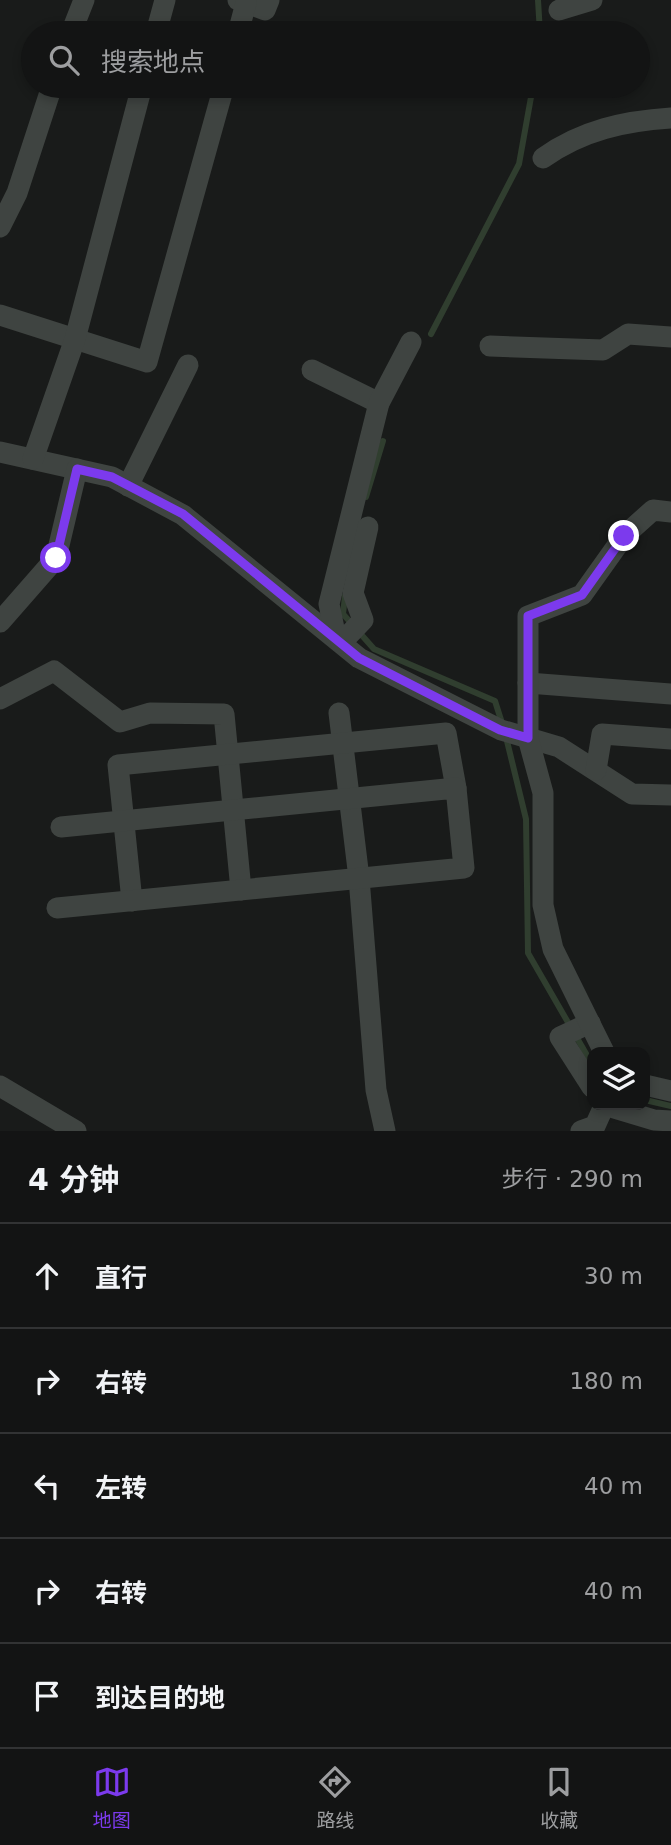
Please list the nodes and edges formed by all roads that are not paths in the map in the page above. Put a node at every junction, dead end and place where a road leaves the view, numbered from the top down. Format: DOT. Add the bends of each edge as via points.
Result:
graph roads {
  1 [pos="84,0"];
  2 [pos="165,0"];
  3 [pos="269,0"];
  4 [pos="592,0"];
  5 [pos="242,2"];
  6 [pos="559,10"];
  7 [pos="76,21"];
  8 [pos="159,21"];
  9 [pos="240,21"];
  10 [pos="48,98"];
  11 [pos="139,98"];
  12 [pos="220,98"];
  13 [pos="671,118"];
  14 [pos="543,158"];
  15 [pos="0,227"];
  16 [pos="0,314"];
  17 [pos="671,337"];
  18 [pos="75,339"];
  19 [pos="411,342"];
  20 [pos="490,346"];
  21 [pos="188,365"];
  22 [pos="313,370"];
  23 [pos="379,403"];
  24 [pos="0,452"];
  25 [pos="33,459"];
  26 [pos="77,469"];
  27 [pos="128,486"];
  28 [pos="671,512"];
  29 [pos="368,527"];
  30 [pos="0,622"];
  31 [pos="338,641"];
  32 [pos="528,683"];
  33 [pos="671,694"];
  34 [pos="0,699"];
  35 [pos="339,713"];
  36 [pos="528,738"];
  37 [pos="671,739"];
  38 [pos="596,770"];
  39 [pos="456,788"];
  40 [pos="671,795"];
  41 [pos="61,827"];
  42 [pos="359,878"];
  43 [pos="242,890"];
  44 [pos="132,901"];
  45 [pos="57,908"];
  46 [pos="590,1023"];
  47 [pos="602,1047"];
  48 [pos="587,1079"];
  49 [pos="0,1086"];
  50 [pos="650,1087"];
  51 [pos="671,1091"];
  52 [pos="602,1110"];
  53 [pos="620,1110"];
  54 [pos="671,1121"];
  55 [pos="76,1131"];
  56 [pos="385,1131"];
  57 [pos="581,1131"];
  1 -- 7 [label="street"];
  2 -- 8 [label="street"];
  3 -- 5 [label="street" via="265,9"];
  4 -- 6 [label="street"];
  5 -- 9 [label="street"];
  10 -- 15 [label="street" via="17,193"];
  11 -- 18 [label="street"];
  12 -- 18 [label="street" via="147,362"];
  13 -- 14 [label="street" via="628,121 567,141"];
  16 -- 18 [label="street"];
  17 -- 20 [label="street" via="628,334 603,350"];
  18 -- 25 [label="street"];
  19 -- 23 [label="street"];
  21 -- 27 [label="street"];
  22 -- 23 [label="street"];
  23 -- 31 [label="street" via="329,604"];
  24 -- 25 [label="street"];
  25 -- 26 [label="street"];
  26 -- 27 [label="street"];
  26 -- 30 [label="street" via="56,558"];
  27 -- 31 [label="street" via="183,514"];
  28 -- 32 [label="street" via="653,510 624,536 582,595 528,616"];
  29 -- 31 [label="street" via="353,593 363,620"];
  31 -- 36 [label="street" via="359,658 489,724"];
  32 -- 33 [label="street"];
  32 -- 36 [label="street"];
  34 -- 43 [label="street" via="54,671 120,722 150,713 224,714"];
  35 -- 42 [label="street"];
  36 -- 38 [label="street" via="559,747"];
  36 -- 46 [label="street" via="543,793 543,905 554,949"];
  37 -- 38 [label="street" via="602,734"];
  38 -- 40 [label="street" via="632,794"];
  39 -- 41 [label="street"];
  39 -- 42 [label="street" via="464,867"];
  39 -- 44 [label="street" via="446,733 118,765"];
  42 -- 43 [label="street"];
  42 -- 56 [label="street" via="376,1090"];
  43 -- 44 [label="street"];
  44 -- 45 [label="street"];
  46 -- 47 [label="street"];
  46 -- 48 [label="street" via="560,1037"];
  49 -- 55 [label="street"];
  50 -- 51 [label="street"];
  52 -- 57 [label="street" via="595,1126"];
  53 -- 54 [label="street"];
}
